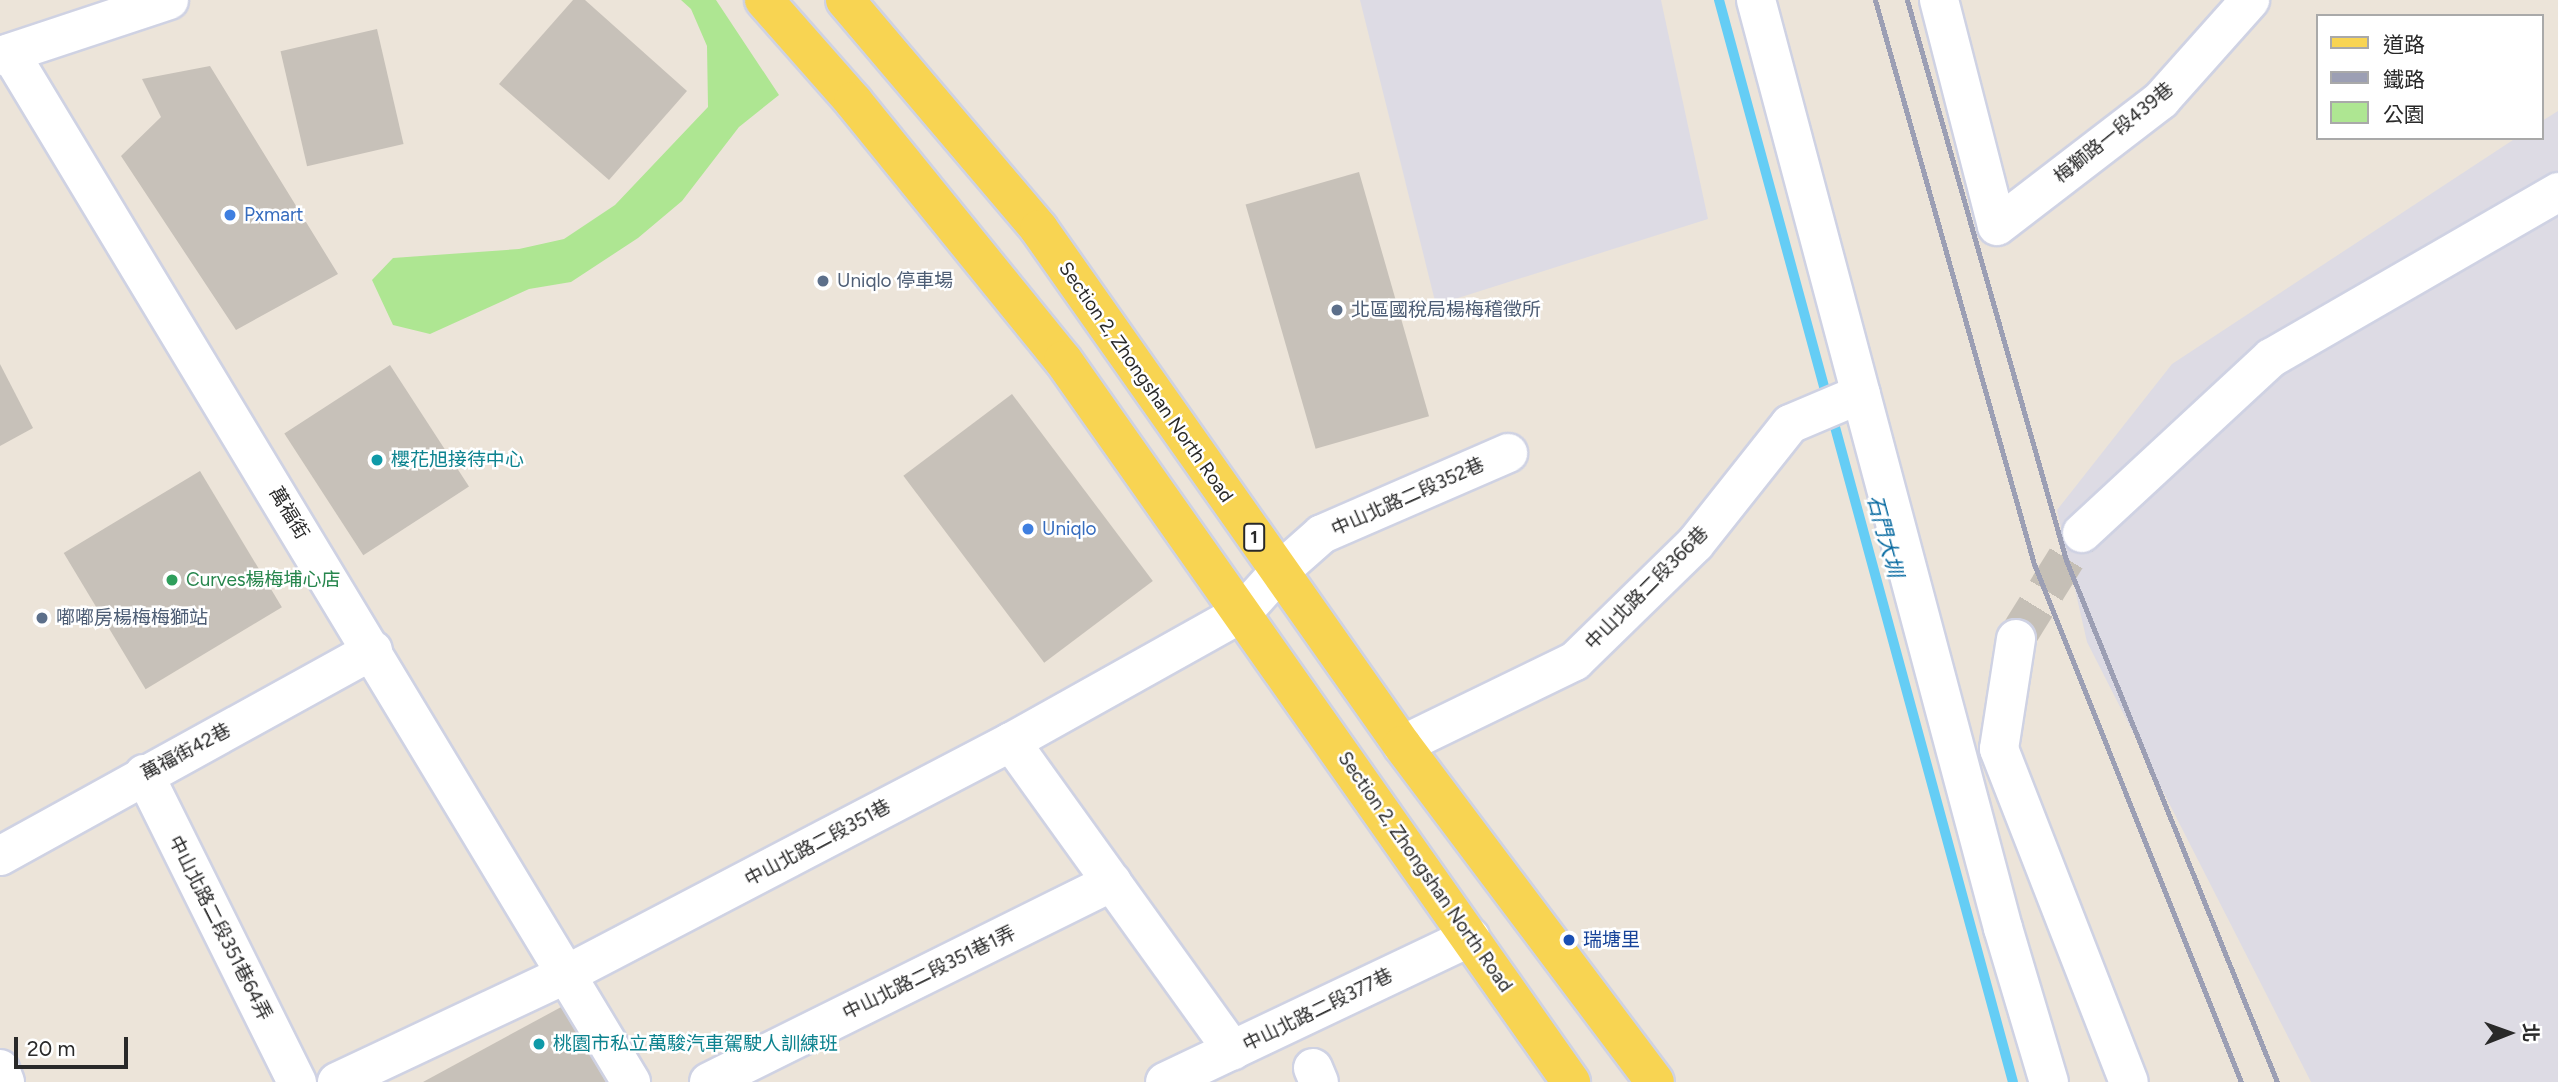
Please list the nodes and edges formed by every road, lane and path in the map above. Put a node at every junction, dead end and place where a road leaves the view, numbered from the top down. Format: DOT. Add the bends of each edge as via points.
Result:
graph roads {
  1 [pos="169,0"];
  2 [pos="764,0"];
  3 [pos="845,0"];
  4 [pos="1756,0"];
  5 [pos="1939,0"];
  6 [pos="2250,0"];
  7 [pos="5,55"];
  8 [pos="2558,192"];
  9 [pos="1840,403"];
  10 [pos="1507,453"];
  11 [pos="2082,533"];
  12 [pos="1279,572"];
  13 [pos="1242,614"];
  14 [pos="2016,639"];
  15 [pos="373,650"];
  16 [pos="1011,742"];
  17 [pos="1402,745"];
  18 [pos="144,774"];
  19 [pos="0,856"];
  20 [pos="1112,882"];
  21 [pos="1470,936"];
  22 [pos="569,973"];
  23 [pos="1233,1051"];
  24 [pos="0,1069"];
  25 [pos="5,1082"];
  26 [pos="297,1082"];
  27 [pos="337,1082"];
  28 [pos="631,1082"];
  29 [pos="709,1082"];
  30 [pos="1166,1082"];
  31 [pos="1571,1082"];
  32 [pos="1655,1082"];
  33 [pos="2049,1082"];
  34 [pos="2129,1082"];
  1 -- 7 [label="street"];
  2 -- 13 [label="main road, Section 2, Zhongshan North Road" via="853,101 1063,360"];
  3 -- 12 [label="main road, Section 2, Zhongshan North Road / 1" via="1039,229"];
  4 -- 9 [label="street"];
  5 -- 6 [label="street, 梅獅路一段439巷" via="1997,226 2161,100"];
  7 -- 15 [label="street, 萬福街"];
  8 -- 11 [label="street" via="2271,358"];
  9 -- 17 [label="street, 中山北路二段366巷" via="1790,424 1695,544 1575,661"];
  9 -- 33 [label="street"];
  10 -- 12 [label="street, 中山北路二段352巷" via="1322,534"];
  12 -- 13 [label="street, 中山北路二段351巷"];
  12 -- 17 [label="main road, Section 2, Zhongshan North Road / 1"];
  13 -- 16 [label="street, 中山北路二段351巷"];
  13 -- 21 [label="main road, Section 2, Zhongshan North Road"];
  14 -- 34 [label="street" via="1999,749"];
  15 -- 18 [label="street, 萬福街42巷"];
  15 -- 22 [label="street, 萬福街"];
  16 -- 20 [label="street"];
  16 -- 22 [label="street, 中山北路二段351巷"];
  17 -- 32 [label="main road, Section 2, Zhongshan North Road / 1"];
  18 -- 19 [label="street, 萬福街42巷"];
  18 -- 26 [label="street, 中山北路二段351巷64弄"];
  20 -- 23 [label="street"];
  20 -- 29 [label="street, 中山北路二段351巷1弄"];
  21 -- 23 [label="street, 中山北路二段377巷"];
  21 -- 31 [label="main road, Section 2, Zhongshan North Road"];
  22 -- 27 [label="street, 中山北路二段351巷"];
  22 -- 28 [label="street, 萬福街"];
  23 -- 30 [label="street, 中山北路二段377巷"];
  24 -- 25 [label="street"];
}
